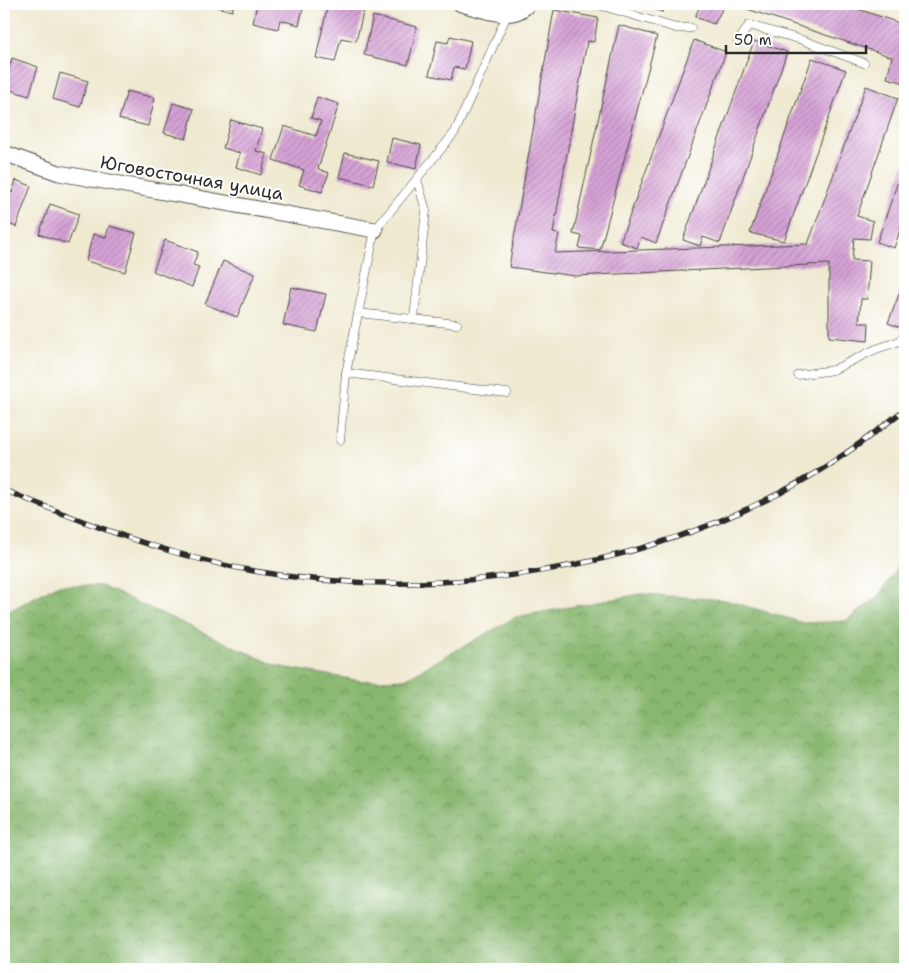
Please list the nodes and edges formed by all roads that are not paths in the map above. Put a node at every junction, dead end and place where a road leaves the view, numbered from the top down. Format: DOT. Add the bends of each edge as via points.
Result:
graph roads {
  1 [pos="460,4"];
  2 [pos="596,4"];
  3 [pos="519,10"];
  4 [pos="691,28"];
  5 [pos="738,42"];
  6 [pos="864,63"];
  7 [pos="4,153"];
  8 [pos="417,179"];
  9 [pos="376,230"];
  10 [pos="358,313"];
  11 [pos="414,318"];
  12 [pos="457,324"];
  13 [pos="905,336"];
  14 [pos="346,373"];
  15 [pos="798,375"];
  16 [pos="507,392"];
  17 [pos="340,440"];
  1 -- 3 [label="street"];
  2 -- 4 [label="lane" via="676,28"];
  3 -- 8 [label="lane" via="456,132"];
  5 -- 6 [label="lane" via="749,25"];
  7 -- 9 [label="street, Юговосточная улица" via="59,173"];
  8 -- 9 [label="lane"];
  8 -- 11 [label="lane" via="426,211"];
  9 -- 10 [label="lane"];
  10 -- 11 [label="lane"];
  10 -- 14 [label="lane"];
  11 -- 12 [label="lane"];
  13 -- 15 [label="lane" via="833,370"];
  14 -- 16 [label="lane"];
  14 -- 17 [label="lane"];
}
